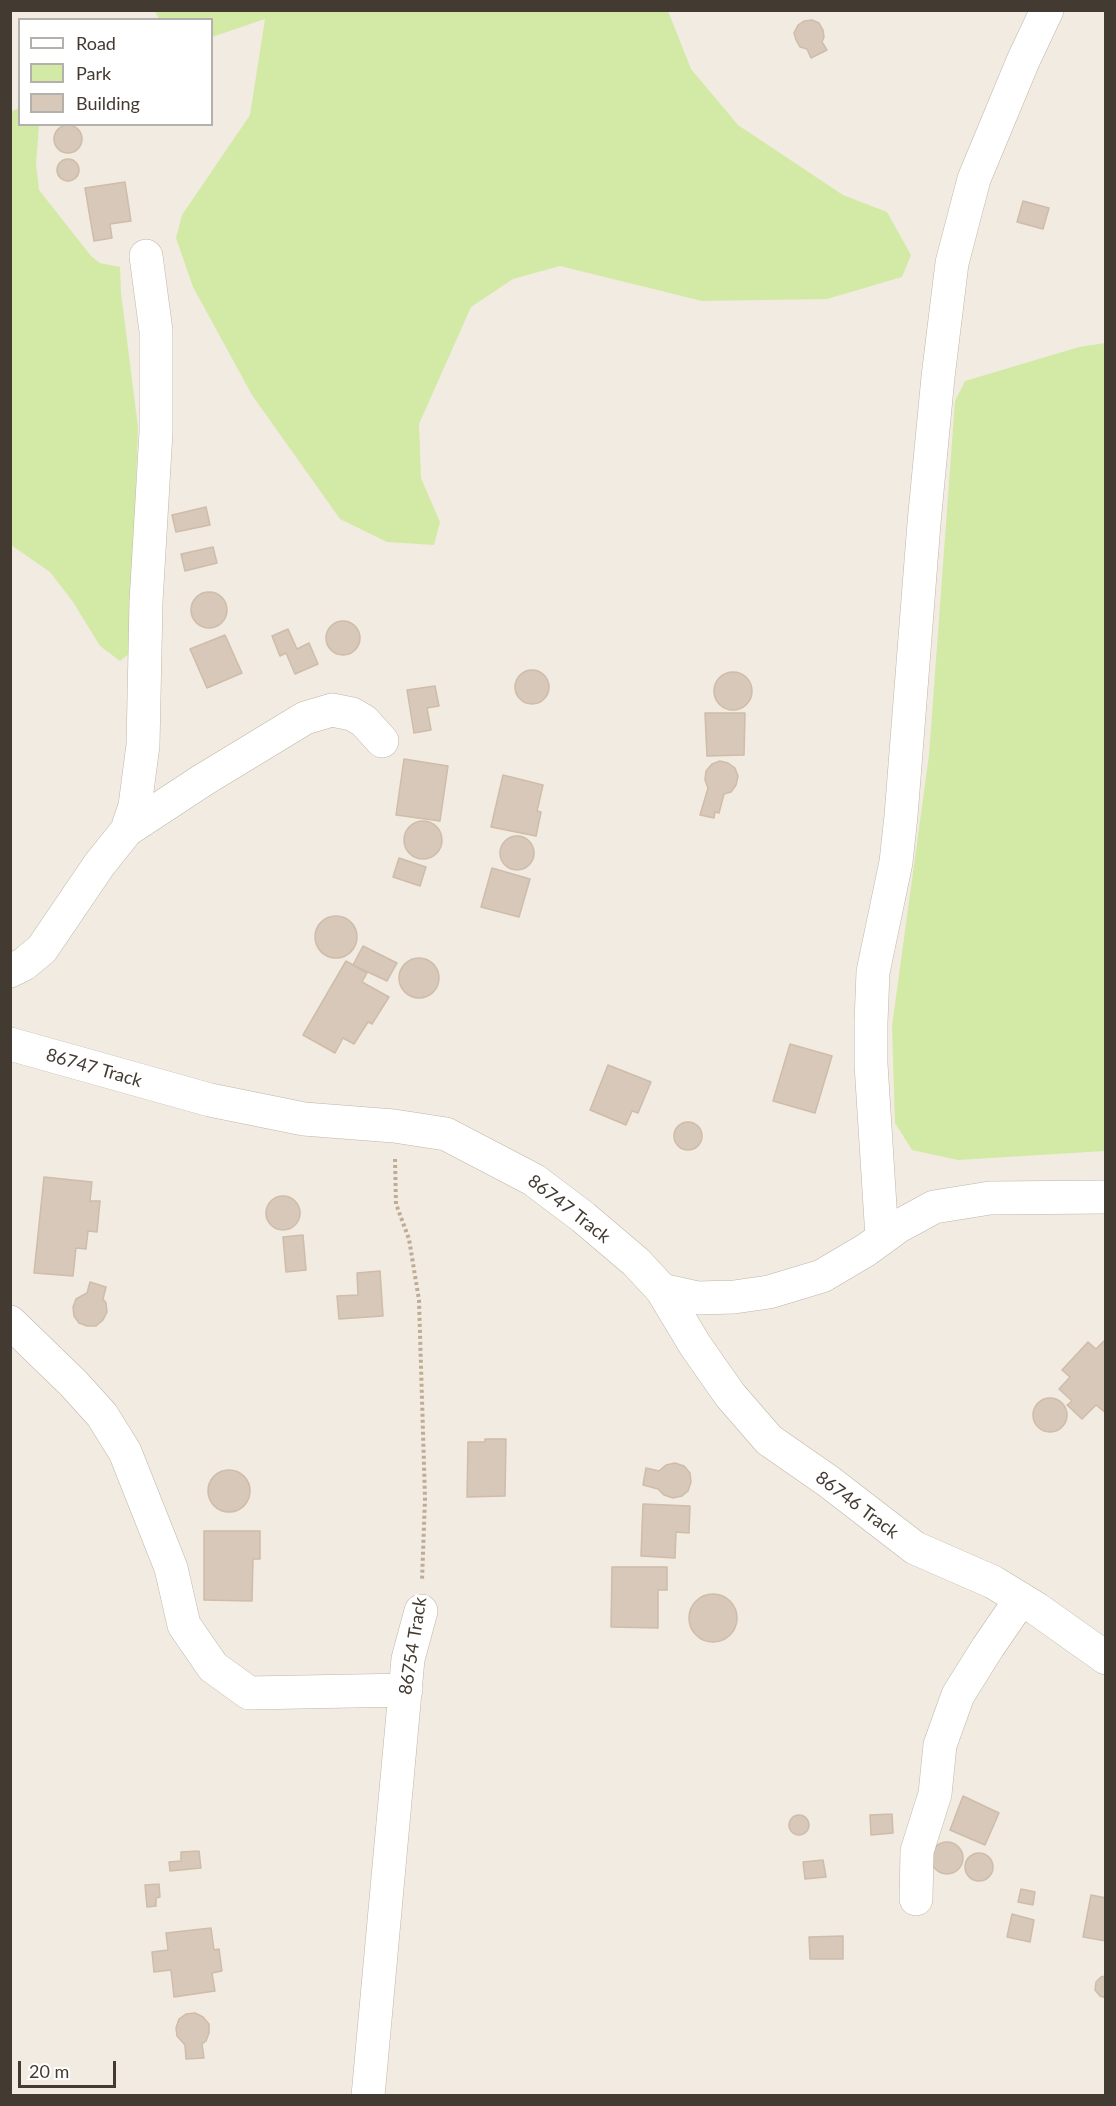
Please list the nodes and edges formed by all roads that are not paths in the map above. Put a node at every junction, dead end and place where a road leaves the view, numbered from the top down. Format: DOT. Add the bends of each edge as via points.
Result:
graph roads {
  1 [pos="1047,10"];
  2 [pos="146,256"];
  3 [pos="382,741"];
  4 [pos="127,830"];
  5 [pos="10,971"];
  6 [pos="10,1044"];
  7 [pos="1106,1197"];
  8 [pos="882,1238"];
  9 [pos="662,1290"];
  10 [pos="10,1322"];
  11 [pos="1021,1599"];
  12 [pos="421,1611"];
  13 [pos="1106,1658"];
  14 [pos="406,1690"];
  15 [pos="916,1899"];
  16 [pos="368,2096"];
  1 -- 8 [label="street" via="974,179 952,263 938,377 900,827 873,972 871,1064"];
  2 -- 4 [label="street" via="156,331 156,432 143,745 135,806"];
  3 -- 4 [label="street" via="352,714 332,710 305,718"];
  4 -- 5 [label="street" via="42,949"];
  6 -- 9 [label="street, 86747 Track" via="210,1100 304,1119 446,1134 534,1180 618,1247"];
  7 -- 8 [label="street" via="990,1198 934,1207"];
  8 -- 9 [label="street" via="822,1276 770,1292 698,1298"];
  9 -- 11 [label="street, 86746 Track" via="730,1395 769,1440 915,1548 993,1582"];
  10 -- 14 [label="street" via="102,1415 125,1452 171,1568 184,1625 213,1667 249,1693"];
  11 -- 13 [label="street, 86746 Track"];
  11 -- 15 [label="street" via="958,1695 940,1745 935,1794 917,1851"];
  12 -- 14 [label="street, 86754 Track" via="408,1659"];
  14 -- 16 [label="street, 86754 Track"];
}
